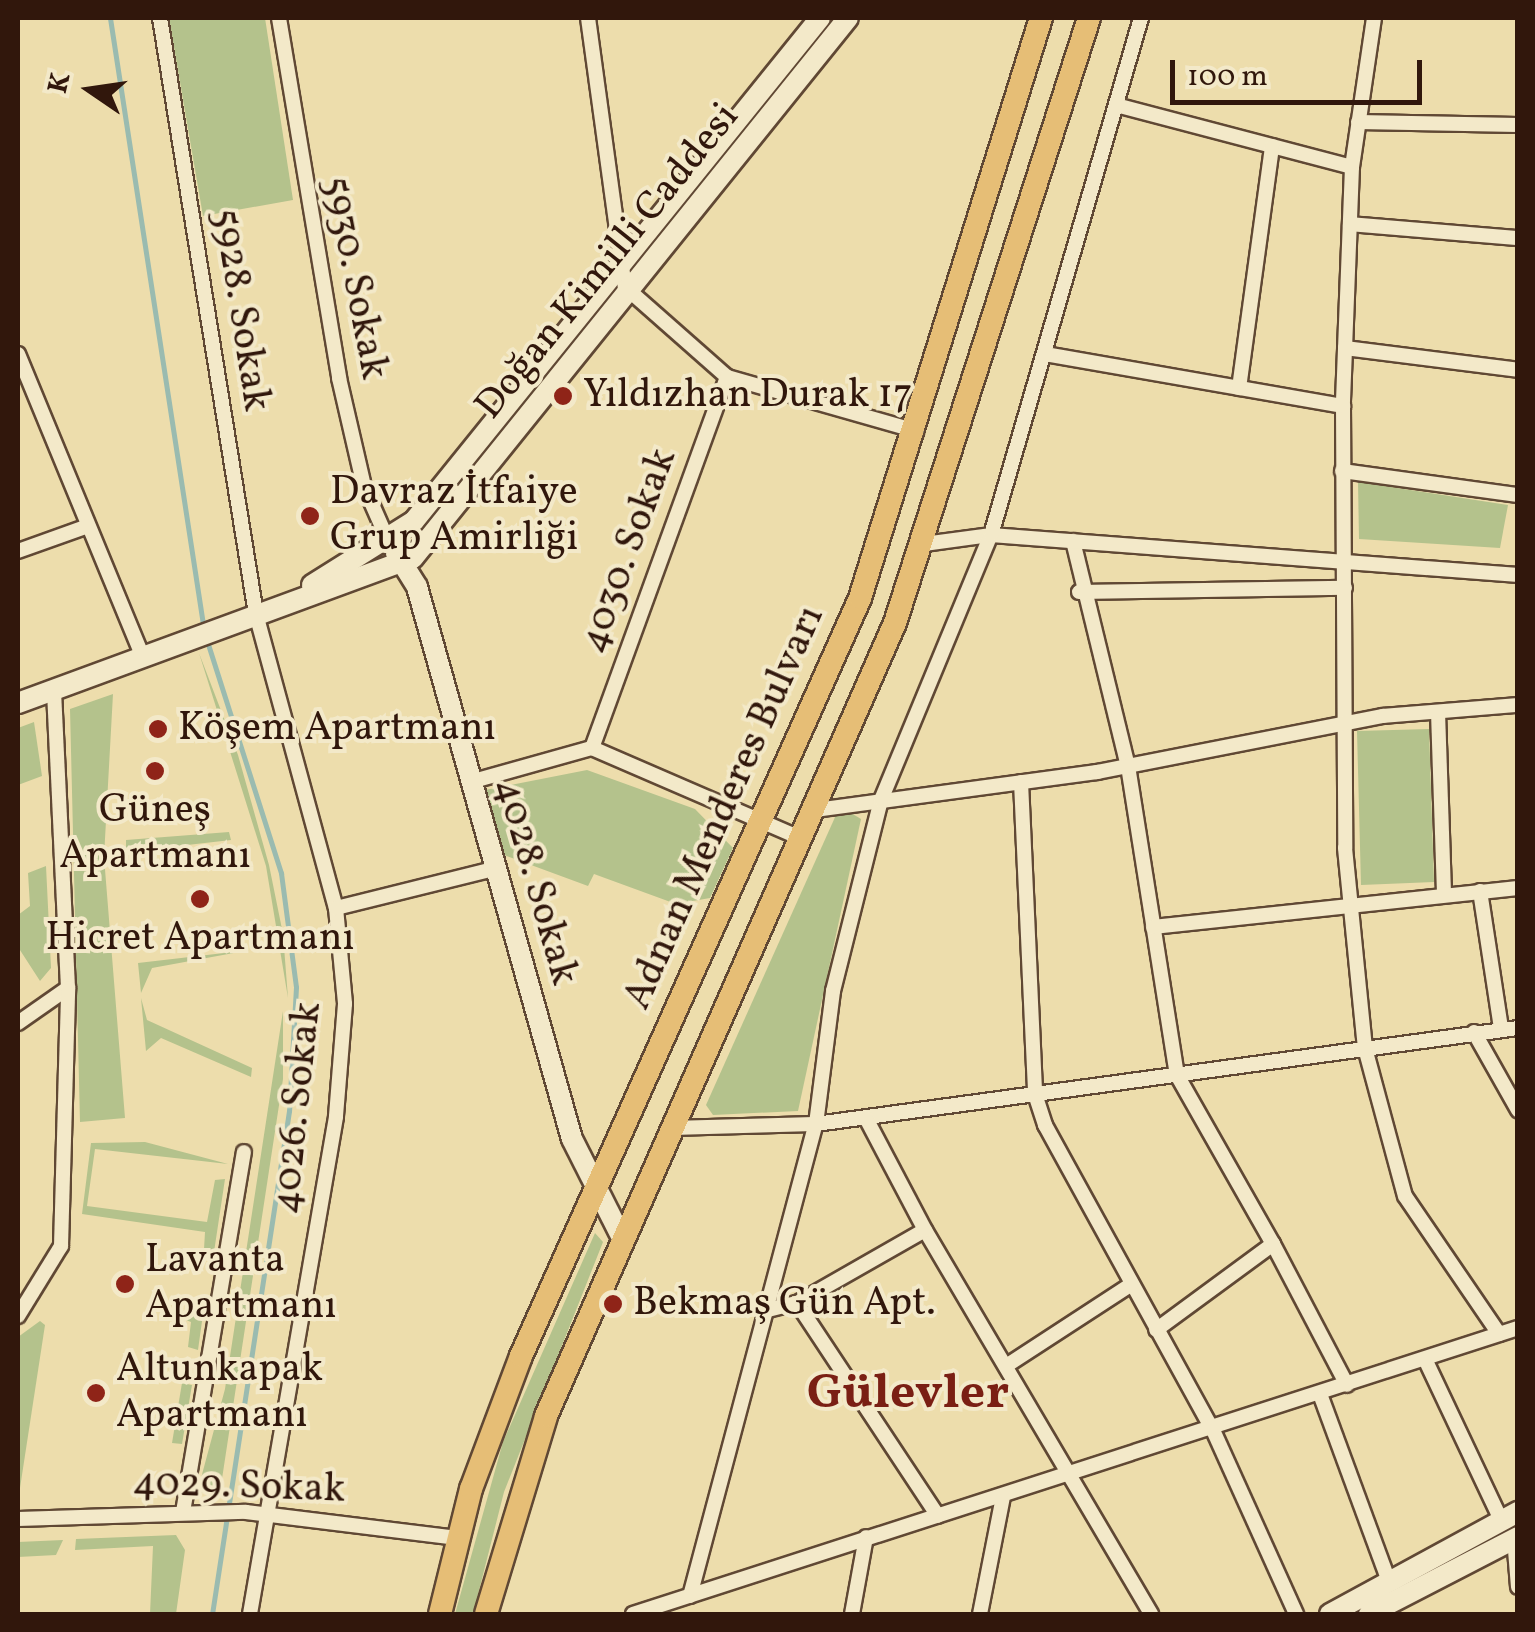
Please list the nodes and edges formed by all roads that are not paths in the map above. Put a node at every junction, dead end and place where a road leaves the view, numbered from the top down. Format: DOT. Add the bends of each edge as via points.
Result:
graph roads {
  1 [pos="160,18"];
  2 [pos="279,18"];
  3 [pos="588,18"];
  4 [pos="820,18"];
  5 [pos="848,18"];
  6 [pos="1040,18"];
  7 [pos="1089,18"];
  8 [pos="1140,18"];
  9 [pos="1374,18"];
  10 [pos="1116,105"];
  11 [pos="1358,122"];
  12 [pos="1518,125"];
  13 [pos="1272,146"];
  14 [pos="1352,167"];
  15 [pos="1350,224"];
  16 [pos="1518,238"];
  17 [pos="619,267"];
  18 [pos="629,292"];
  19 [pos="1345,348"];
  20 [pos="18,354"];
  21 [pos="1045,354"];
  22 [pos="1518,370"];
  23 [pos="727,377"];
  24 [pos="1239,388"];
  25 [pos="1343,406"];
  26 [pos="917,431"];
  27 [pos="1342,470"];
  28 [pos="1518,495"];
  29 [pos="88,526"];
  30 [pos="990,535"];
  31 [pos="1073,541"];
  32 [pos="390,544"];
  33 [pos="924,544"];
  34 [pos="18,552"];
  35 [pos="1518,562"];
  36 [pos="1344,563"];
  37 [pos="404,564"];
  38 [pos="1517,575"];
  39 [pos="1346,588"];
  40 [pos="1079,592"];
  41 [pos="256,614"];
  42 [pos="142,657"];
  43 [pos="54,690"];
  44 [pos="18,703"];
  45 [pos="1518,706"];
  46 [pos="1438,712"];
  47 [pos="1346,723"];
  48 [pos="592,748"];
  49 [pos="1128,766"];
  50 [pos="470,782"];
  51 [pos="1021,782"];
  52 [pos="881,800"];
  53 [pos="816,810"];
  54 [pos="763,822"];
  55 [pos="802,839"];
  56 [pos="494,868"];
  57 [pos="1518,888"];
  58 [pos="1480,891"];
  59 [pos="1444,893"];
  60 [pos="1350,900"];
  61 [pos="336,908"];
  62 [pos="1154,927"];
  63 [pos="68,988"];
  64 [pos="18,1022"];
  65 [pos="1518,1028"];
  66 [pos="1501,1030"];
  67 [pos="1474,1032"];
  68 [pos="1365,1048"];
  69 [pos="1177,1076"];
  70 [pos="1035,1094"];
  71 [pos="1518,1110"];
  72 [pos="866,1118"];
  73 [pos="816,1124"];
  74 [pos="670,1128"];
  75 [pos="244,1152"];
  76 [pos="592,1192"];
  77 [pos="924,1230"];
  78 [pos="621,1236"];
  79 [pos="1273,1244"];
  80 [pos="1130,1285"];
  81 [pos="797,1302"];
  82 [pos="764,1311"];
  83 [pos="18,1316"];
  84 [pos="1518,1328"];
  85 [pos="1156,1330"];
  86 [pos="1499,1334"];
  87 [pos="1426,1360"];
  88 [pos="1009,1364"];
  89 [pos="1347,1385"];
  90 [pos="1320,1394"];
  91 [pos="1213,1430"];
  92 [pos="1072,1476"];
  93 [pos="1002,1497"];
  94 [pos="182,1512"];
  95 [pos="266,1513"];
  96 [pos="938,1516"];
  97 [pos="1510,1516"];
  98 [pos="18,1519"];
  99 [pos="866,1537"];
  100 [pos="1516,1537"];
  101 [pos="457,1538"];
  102 [pos="1388,1576"];
  103 [pos="1518,1587"];
  104 [pos="690,1596"];
  105 [pos="1397,1606"];
  106 [pos="662,1610"];
  107 [pos="250,1614"];
  108 [pos="440,1614"];
  109 [pos="486,1614"];
  110 [pos="633,1614"];
  111 [pos="852,1614"];
  112 [pos="980,1614"];
  113 [pos="1151,1614"];
  114 [pos="1296,1614"];
  115 [pos="1330,1614"];
  116 [pos="1369,1614"];
  1 -- 41 [label="street, 5928. Sokak"];
  2 -- 32 [label="street, 5930. Sokak" via="339,378 364,486"];
  3 -- 17 [label="street"];
  4 -- 17 [label="main road, Doğan Kimilli Caddesi"];
  5 -- 18 [label="main road, Doğan Kimilli Caddesi"];
  6 -- 26 [label="main road, Adnan Menderes Bulvarı"];
  7 -- 33 [label="main road, Adnan Menderes Bulvarı"];
  8 -- 10 [label="street"];
  9 -- 11 [label="street"];
  10 -- 13 [label="street"];
  10 -- 21 [label="street"];
  11 -- 12 [label="street"];
  11 -- 14 [label="street"];
  13 -- 14 [label="street"];
  13 -- 24 [label="street"];
  14 -- 15 [label="street"];
  15 -- 16 [label="street"];
  15 -- 19 [label="street"];
  17 -- 18 [label="street"];
  17 -- 32 [label="main road, Doğan Kimilli Caddesi"];
  18 -- 23 [label="street"];
  18 -- 37 [label="main road, Doğan Kimilli Caddesi"];
  19 -- 22 [label="street"];
  19 -- 25 [label="street"];
  20 -- 29 [label="street"];
  21 -- 24 [label="street"];
  21 -- 30 [label="street"];
  23 -- 26 [label="street"];
  23 -- 48 [label="street, 4030. Sokak"];
  24 -- 25 [label="street"];
  25 -- 27 [label="street"];
  26 -- 54 [label="main road, Adnan Menderes Bulvarı" via="860,598"];
  27 -- 28 [label="street"];
  27 -- 36 [label="street"];
  29 -- 34 [label="street"];
  29 -- 42 [label="street"];
  30 -- 31 [label="street"];
  30 -- 33 [label="street"];
  30 -- 52 [label="street"];
  31 -- 36 [label="street"];
  31 -- 40 [label="street"];
  32 -- 37 [label="main road, 4028. Sokak"];
  32 -- 41 [label="main road, Doğan Kimilli Caddesi"];
  33 -- 53 [label="main road, Adnan Menderes Bulvarı"];
  35 -- 38 [label="street"];
  36 -- 38 [label="street"];
  36 -- 39 [label="street"];
  37 -- 41 [label="main road, Doğan Kimilli Caddesi"];
  37 -- 50 [label="main road, 4028. Sokak"];
  39 -- 40 [label="street"];
  39 -- 47 [label="street"];
  40 -- 49 [label="street"];
  41 -- 42 [label="main road, Doğan Kimilli Caddesi"];
  41 -- 61 [label="street, 4026. Sokak"];
  42 -- 43 [label="main road, Doğan Kimilli Caddesi"];
  43 -- 44 [label="main road, Doğan Kimilli Caddesi"];
  43 -- 63 [label="street"];
  45 -- 46 [label="street"];
  46 -- 47 [label="street"];
  46 -- 59 [label="street"];
  47 -- 49 [label="street"];
  47 -- 60 [label="street"];
  48 -- 50 [label="street"];
  48 -- 54 [label="street"];
  49 -- 51 [label="street"];
  49 -- 62 [label="street"];
  50 -- 56 [label="main road, 4028. Sokak"];
  51 -- 52 [label="street"];
  51 -- 70 [label="street"];
  52 -- 53 [label="street"];
  52 -- 73 [label="street" via="832,990"];
  53 -- 55 [label="main road, Adnan Menderes Bulvarı"];
  54 -- 55 [label="street"];
  54 -- 76 [label="main road, Adnan Menderes Bulvarı"];
  55 -- 74 [label="main road, Adnan Menderes Bulvarı"];
  56 -- 61 [label="street"];
  56 -- 76 [label="main road, 4028. Sokak"];
  57 -- 58 [label="street"];
  58 -- 59 [label="street"];
  58 -- 66 [label="street"];
  59 -- 60 [label="street"];
  60 -- 62 [label="street"];
  60 -- 68 [label="street"];
  61 -- 95 [label="street, 4026. Sokak" via="344,1056"];
  62 -- 69 [label="street"];
  63 -- 64 [label="street"];
  63 -- 83 [label="street" via="61,1246"];
  65 -- 66 [label="street"];
  66 -- 67 [label="street"];
  67 -- 68 [label="street"];
  67 -- 71 [label="street"];
  68 -- 69 [label="street"];
  68 -- 86 [label="street" via="1405,1196"];
  69 -- 70 [label="street"];
  69 -- 79 [label="street"];
  70 -- 72 [label="street"];
  70 -- 80 [label="street"];
  72 -- 73 [label="street"];
  72 -- 77 [label="street"];
  73 -- 74 [label="street"];
  73 -- 82 [label="street"];
  74 -- 78 [label="main road, Adnan Menderes Bulvarı"];
  75 -- 94 [label="street"];
  76 -- 78 [label="main road, 4028. Sokak"];
  76 -- 101 [label="main road, Adnan Menderes Bulvarı"];
  77 -- 81 [label="street"];
  77 -- 88 [label="street"];
  78 -- 109 [label="main road, Adnan Menderes Bulvarı" via="529,1462"];
  79 -- 85 [label="street"];
  79 -- 89 [label="street"];
  80 -- 85 [label="street"];
  80 -- 88 [label="street"];
  81 -- 82 [label="street"];
  81 -- 96 [label="street"];
  82 -- 104 [label="street"];
  84 -- 86 [label="street"];
  85 -- 91 [label="street"];
  86 -- 87 [label="street"];
  87 -- 89 [label="street"];
  87 -- 97 [label="street"];
  88 -- 92 [label="street"];
  89 -- 90 [label="street"];
  90 -- 91 [label="street"];
  90 -- 102 [label="street"];
  91 -- 92 [label="street"];
  91 -- 114 [label="street"];
  92 -- 93 [label="street"];
  92 -- 113 [label="street"];
  93 -- 96 [label="street"];
  93 -- 112 [label="street"];
  94 -- 95 [label="street, 4029. Sokak"];
  94 -- 98 [label="street, 4029. Sokak"];
  95 -- 101 [label="street, 4029. Sokak"];
  95 -- 107 [label="street, 4026. Sokak"];
  96 -- 99 [label="street"];
  97 -- 102 [label="main road"];
  99 -- 104 [label="street"];
  99 -- 111 [label="street"];
  100 -- 103 [label="street"];
  100 -- 105 [label="main road"];
  101 -- 108 [label="main road, Adnan Menderes Bulvarı"];
  102 -- 115 [label="main road"];
  104 -- 106 [label="street"];
  105 -- 116 [label="main road"];
  106 -- 110 [label="street"];
}
